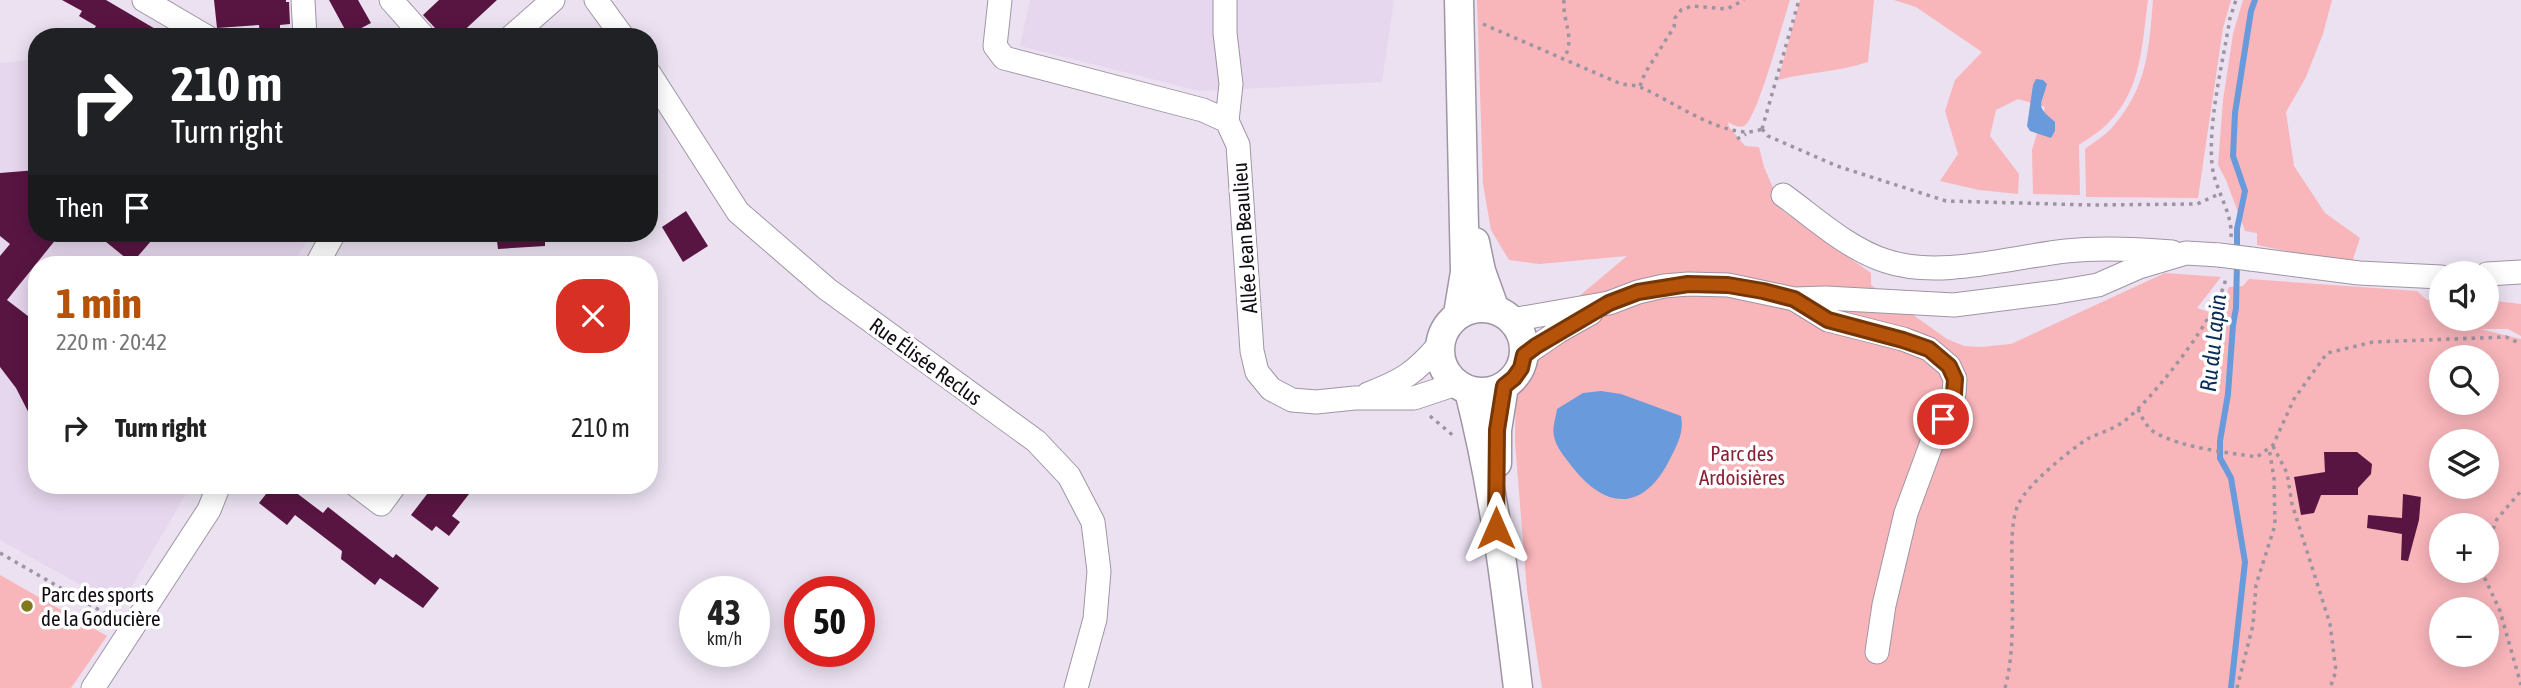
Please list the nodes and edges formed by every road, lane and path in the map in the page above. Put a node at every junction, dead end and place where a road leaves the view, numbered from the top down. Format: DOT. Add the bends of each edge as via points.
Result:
graph roads {
  1 [pos="144,0"];
  2 [pos="303,0"];
  3 [pos="391,0"];
  4 [pos="553,0"];
  5 [pos="596,0"];
  6 [pos="1000,0"];
  7 [pos="1225,0"];
  8 [pos="1564,0"];
  9 [pos="1744,0"];
  10 [pos="1799,0"];
  11 [pos="2236,0"];
  12 [pos="1466,13"];
  13 [pos="192,28"];
  14 [pos="305,28"];
  15 [pos="416,28"];
  16 [pos="521,28"];
  17 [pos="616,28"];
  18 [pos="1564,58"];
  19 [pos="1640,86"];
  20 [pos="658,87"];
  21 [pos="1227,121"];
  22 [pos="1762,129"];
  23 [pos="1747,133"];
  24 [pos="1737,139"];
  25 [pos="1464,194"];
  26 [pos="2219,194"];
  27 [pos="1783,195"];
  28 [pos="2231,231"];
  29 [pos="2186,253"];
  30 [pos="2521,272"];
  31 [pos="2499,273"];
  32 [pos="2429,275"];
  33 [pos="2226,283"];
  34 [pos="1794,299"];
  35 [pos="1609,303"];
  36 [pos="1458,314"];
  37 [pos="1504,315"];
  38 [pos="2521,344"];
  39 [pos="1439,345"];
  40 [pos="1524,355"];
  41 [pos="1504,386"];
  42 [pos="1462,387"];
  43 [pos="1355,398"];
  44 [pos="2138,410"];
  45 [pos="2271,446"];
  46 [pos="2521,491"];
  47 [pos="215,494"];
  48 [pos="368,494"];
  49 [pos="389,494"];
  50 [pos="2499,517"];
  51 [pos="1496,528"];
  52 [pos="0,553"];
  53 [pos="2487,583"];
  54 [pos="133,629"];
  55 [pos="1877,652"];
  56 [pos="2521,685"];
  57 [pos="93,688"];
  58 [pos="1076,688"];
  59 [pos="1518,688"];
  60 [pos="2005,688"];
  61 [pos="2237,688"];
  62 [pos="2330,688"];
  1 -- 13 [label="street"];
  2 -- 14 [label="street"];
  3 -- 15 [label="street"];
  4 -- 16 [label="street"];
  5 -- 17 [label="street"];
  6 -- 21 [label="street" via="995,46 1004,58 1203,110"];
  7 -- 21 [label="street" via="1231,84"];
  8 -- 18 [label="path" via="1570,48"];
  9 -- 19 [label="path" via="1727,9 1692,6 1681,10"];
  10 -- 22 [label="path"];
  11 -- 26 [label="path" via="2211,147"];
  12 -- 18 [label="path"];
  12 -- 25 [label="main road" via="1460,80"];
  18 -- 19 [label="path" via="1621,84"];
  19 -- 23 [label="path" via="1697,117"];
  20 -- 58 [label="street, Rue Élisée Reclus" via="738,212 827,289 1036,441 1069,476 1093,522 1099,571 1095,619"];
  21 -- 43 [label="street, Allée Jean Beaulieu" via="1238,145 1252,351 1258,372 1271,389 1292,400"];
  22 -- 23 [label="path"];
  22 -- 26 [label="path" via="1768,136 1837,166 1946,201 2197,204"];
  23 -- 24 [label="path"];
  25 -- 36 [label="main road" via="1465,272"];
  25 -- 37 [label="main road" via="1481,271"];
  26 -- 28 [label="path"];
  27 -- 29 [label="street" via="1854,246 1886,262 1923,268 2067,251 2127,248"];
  29 -- 32 [label="street, bridge"];
  29 -- 34 [label="street" via="2098,285 1954,305"];
  30 -- 31 [label="street"];
  33 -- 44 [label="path" via="2196,338"];
  34 -- 35 [label="street" via="1728,285 1688,284 1638,292"];
  34 -- 55 [label="street" via="1828,320 1929,349 1949,366 1955,379 1954,394 1906,513"];
  35 -- 37 [label="street"];
  35 -- 40 [label="street"];
  36 -- 37 [label="main road" via="1483,307"];
  36 -- 39 [label="main road"];
  37 -- 40 [label="main road" via="1524,342"];
  38 -- 45 [label="path" via="2506,337 2373,342 2327,353 2294,399"];
  39 -- 42 [label="main road" via="1446,373"];
  39 -- 43 [label="street, Allée Jean Beaulieu" via="1405,378"];
  40 -- 41 [label="main road" via="1521,368"];
  41 -- 42 [label="main road" via="1481,393"];
  41 -- 51 [label="main road" via="1497,430"];
  42 -- 43 [label="street, Allée Jean Beaulieu" via="1414,398"];
  42 -- 51 [label="main road" via="1479,430"];
  44 -- 45 [label="path" via="2153,431 2174,440 2257,457"];
  44 -- 60 [label="path" via="2087,439 2054,465 2019,503 2012,541 2012,622"];
  45 -- 61 [label="path" via="2275,525 2256,585 2253,625"];
  45 -- 62 [label="path" via="2287,473 2292,505 2330,624 2336,671"];
  46 -- 50 [label="path"];
  47 -- 54 [label="street"];
  48 -- 49 [label="street" via="381,504"];
  51 -- 59 [label="main road"];
  52 -- 54 [label="path"];
  53 -- 56 [label="path"];
  54 -- 57 [label="street"];
}
